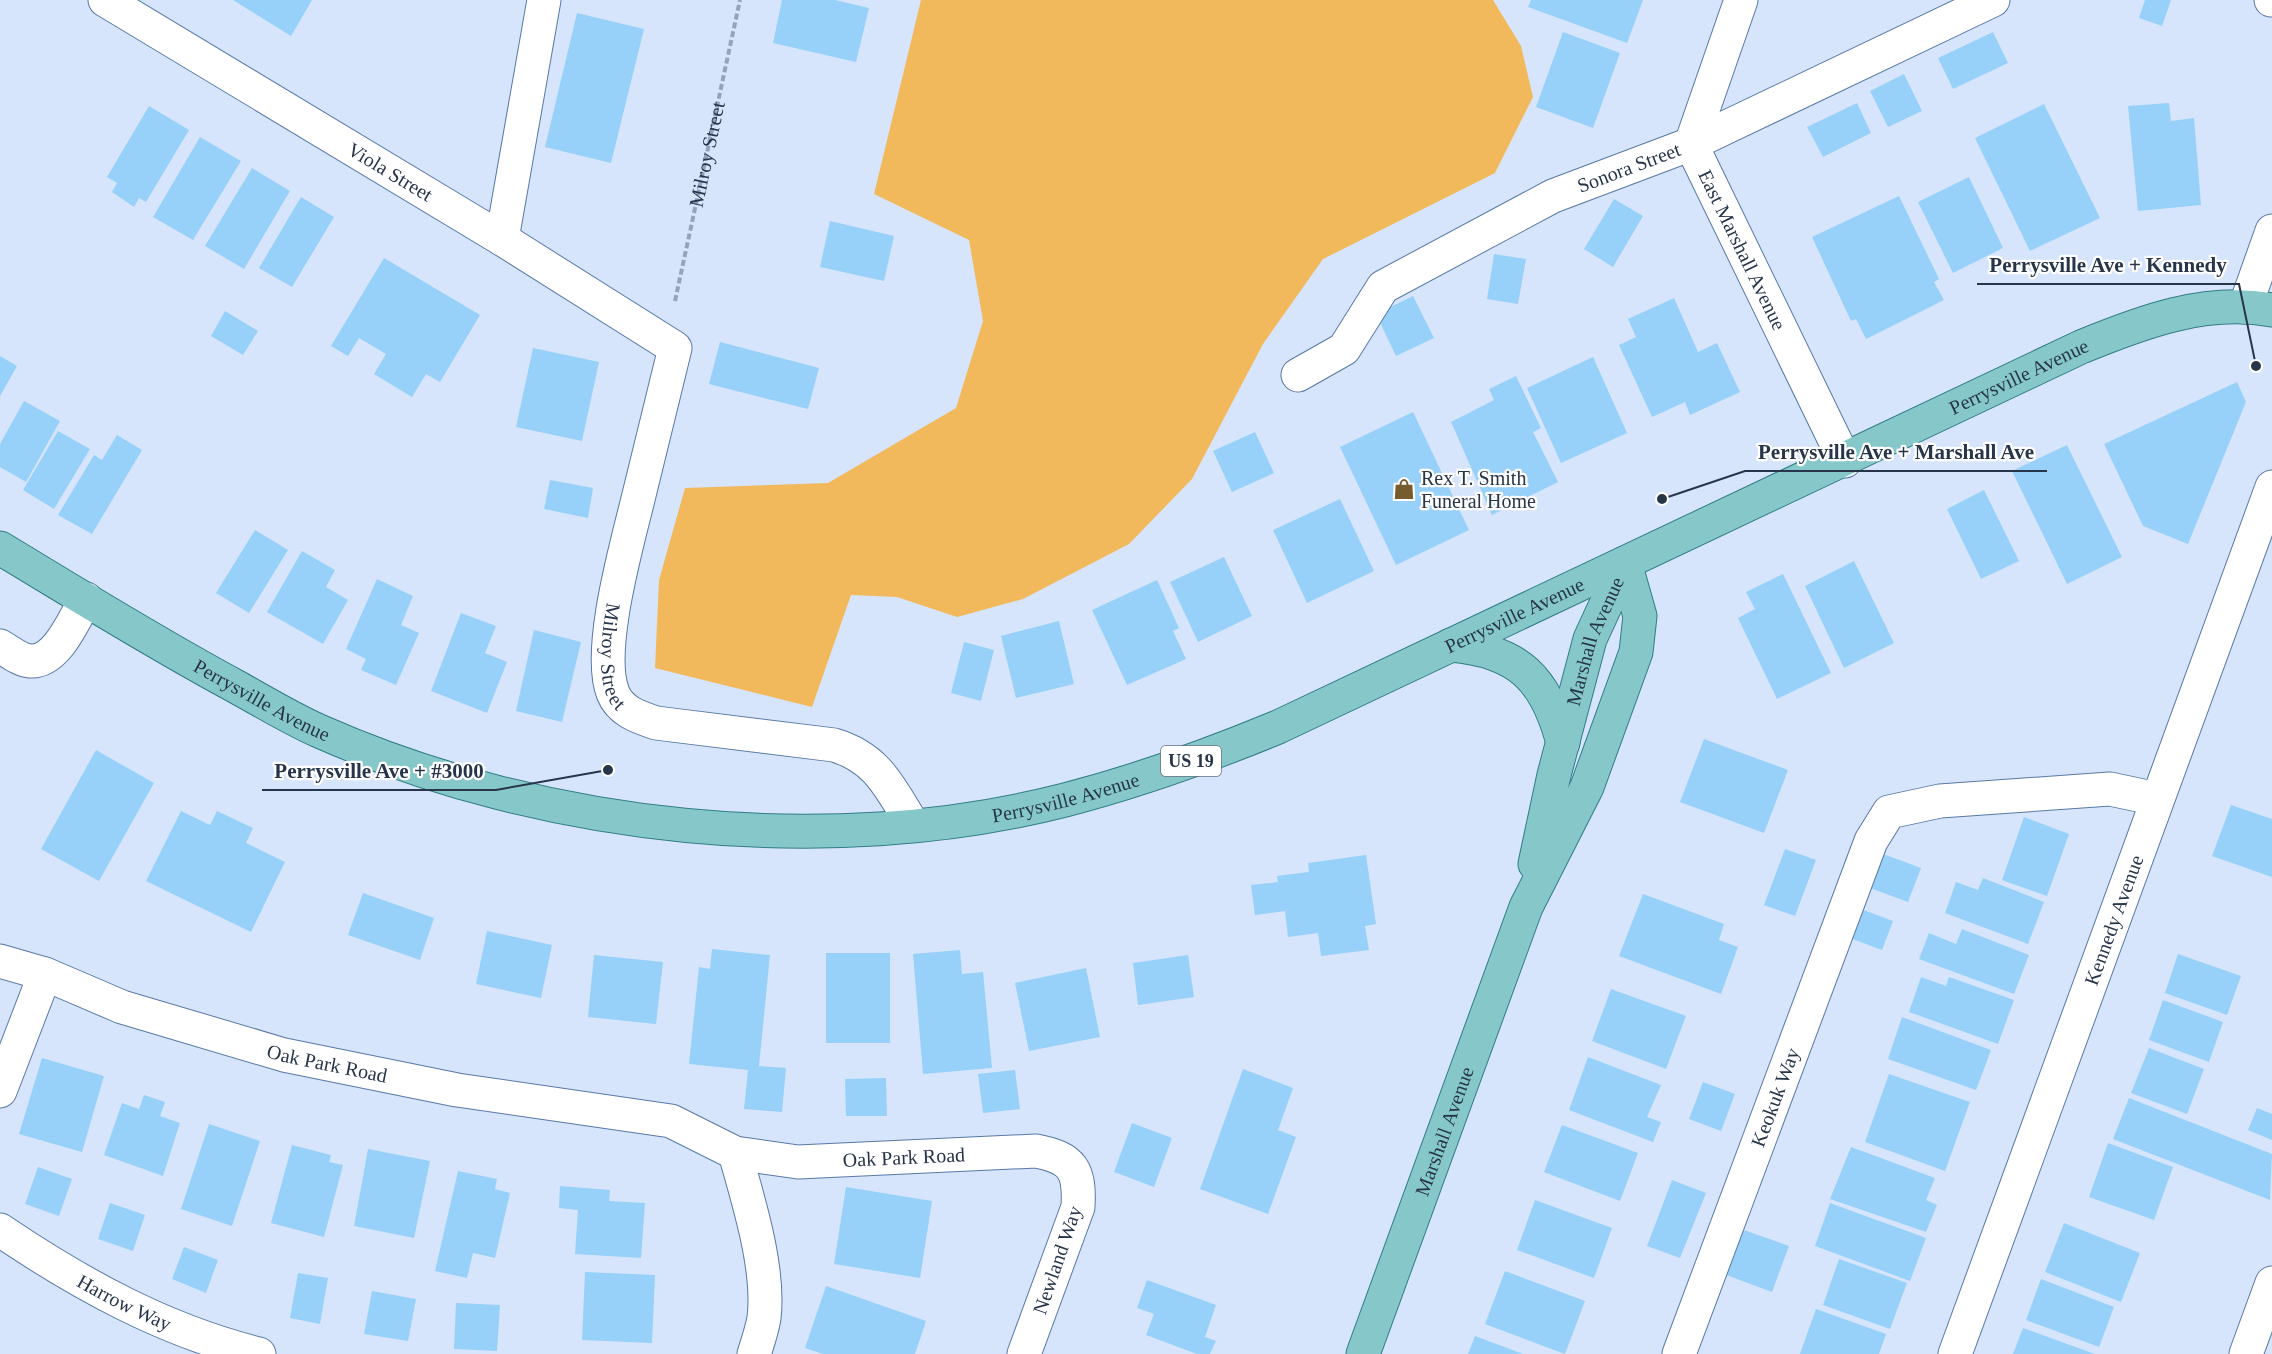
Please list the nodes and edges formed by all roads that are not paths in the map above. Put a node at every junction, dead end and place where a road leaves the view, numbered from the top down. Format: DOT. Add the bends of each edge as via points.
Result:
graph roads {
  1 [pos="105,0"];
  2 [pos="544,0"];
  3 [pos="1741,0"];
  4 [pos="1993,0"];
  5 [pos="1691,144"];
  6 [pos="2272,231"];
  7 [pos="502,239"];
  8 [pos="2259,308"];
  9 [pos="675,348"];
  10 [pos="1298,375"];
  11 [pos="1845,461"];
  12 [pos="2272,487"];
  13 [pos="0,548"];
  14 [pos="1624,563"];
  15 [pos="86,600"];
  16 [pos="1451,645"];
  17 [pos="0,646"];
  18 [pos="1563,743"];
  19 [pos="2157,799"];
  20 [pos="913,825"];
  21 [pos="1526,907"];
  22 [pos="0,961"];
  23 [pos="45,974"];
  24 [pos="0,1091"];
  25 [pos="735,1153"];
  26 [pos="1071,1164"];
  27 [pos="0,1230"];
  28 [pos="2272,1283"];
  29 [pos="259,1354"];
  30 [pos="754,1354"];
  31 [pos="1024,1354"];
  32 [pos="1363,1354"];
  33 [pos="1679,1354"];
  34 [pos="1955,1354"];
  35 [pos="2246,1354"];
  1 -- 7 [label="street, Viola Street"];
  2 -- 7 [label="street"];
  3 -- 5 [label="street"];
  4 -- 5 [label="street, Sonora Street"];
  5 -- 10 [label="street, Sonora Street" via="1553,196 1383,287 1344,349"];
  5 -- 11 [label="street, East Marshall Avenue"];
  6 -- 8 [label="street"];
  7 -- 9 [label="street, Viola Street"];
  8 -- 11 [label="main road, Perrysville Avenue" via="2206,308 2127,328"];
  9 -- 20 [label="street, Milroy Street" via="614,609 609,677 613,694 623,708 656,723 851,750 882,775"];
  11 -- 14 [label="main road, Perrysville Avenue"];
  12 -- 19 [label="street, Kennedy Avenue"];
  13 -- 15 [label="main road, Perrysville Avenue / US 19"];
  14 -- 16 [label="main road, Perrysville Avenue / US 19"];
  14 -- 18 [label="main road, Marshall Avenue" via="1590,639"];
  14 -- 21 [label="main road, Marshall Avenue" via="1640,616 1636,652 1587,787"];
  15 -- 17 [label="street" via="56,648 39,660 28,661"];
  15 -- 20 [label="main road, Perrysville Avenue / US 19" via="317,730 455,781 528,801 609,817 687,825 810,830"];
  16 -- 18 [label="main road" via="1496,653 1528,672 1549,700"];
  16 -- 20 [label="main road, Perrysville Avenue / US 19" via="1278,727 1141,778 1063,801"];
  18 -- 21 [label="main road, Marshall Avenue"];
  19 -- 33 [label="street, Keokuk Way" via="2110,789 1940,801 1890,813 1871,841"];
  19 -- 34 [label="street, Kennedy Avenue"];
  21 -- 32 [label="main road, Marshall Avenue"];
  22 -- 23 [label="street, Oak Park Road"];
  23 -- 24 [label="street"];
  23 -- 25 [label="street, Oak Park Road" via="122,1007 284,1055 457,1090 671,1120"];
  25 -- 26 [label="street, Oak Park Road" via="798,1162 1035,1151 1057,1155"];
  25 -- 30 [label="street" via="754,1221 763,1283 764,1317"];
  26 -- 31 [label="street, Newland Way" via="1079,1185 1078,1207"];
  27 -- 29 [label="street, Harrow Way" via="118,1302 213,1343"];
  28 -- 35 [label="street"];
}
